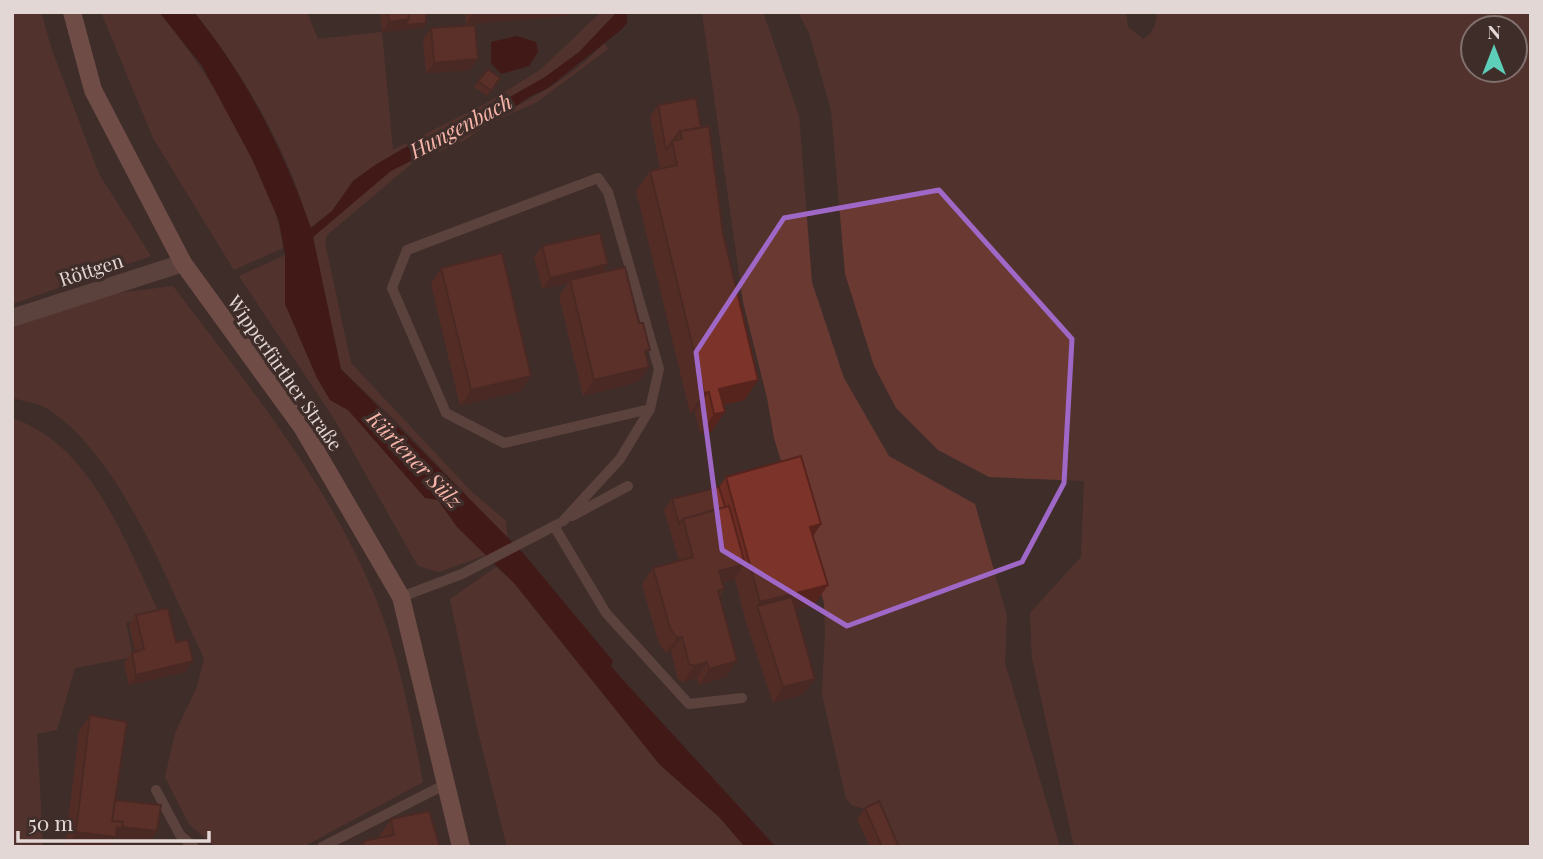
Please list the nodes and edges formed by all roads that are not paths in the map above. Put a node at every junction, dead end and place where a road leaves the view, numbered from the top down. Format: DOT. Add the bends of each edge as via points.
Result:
graph roads {
  1 [pos="72,12"];
  2 [pos="183,263"];
  3 [pos="12,318"];
  4 [pos="650,409"];
  5 [pos="628,486"];
  6 [pos="558,524"];
  7 [pos="401,597"];
  8 [pos="742,698"];
  9 [pos="446,784"];
  10 [pos="156,790"];
  11 [pos="194,847"];
  12 [pos="322,847"];
  13 [pos="461,847"];
  1 -- 2 [label="main road, Wipperfürther Straße" via="93,90"];
  2 -- 3 [label="street, Röttgen"];
  2 -- 7 [label="main road, Wipperfürther Straße" via="302,427"];
  4 -- 4 [label="lane" via="659,369 612,204 598,178 407,250 393,288 446,413 504,443"];
  4 -- 6 [label="lane" via="620,459"];
  5 -- 6 [label="lane"];
  6 -- 7 [label="lane" via="462,574"];
  6 -- 8 [label="lane" via="606,613 689,705"];
  7 -- 9 [label="main road, Wipperfürther Straße"];
  9 -- 12 [label="lane"];
  9 -- 13 [label="main road, Wipperfürther Straße"];
  10 -- 11 [label="lane" via="180,835"];
}
